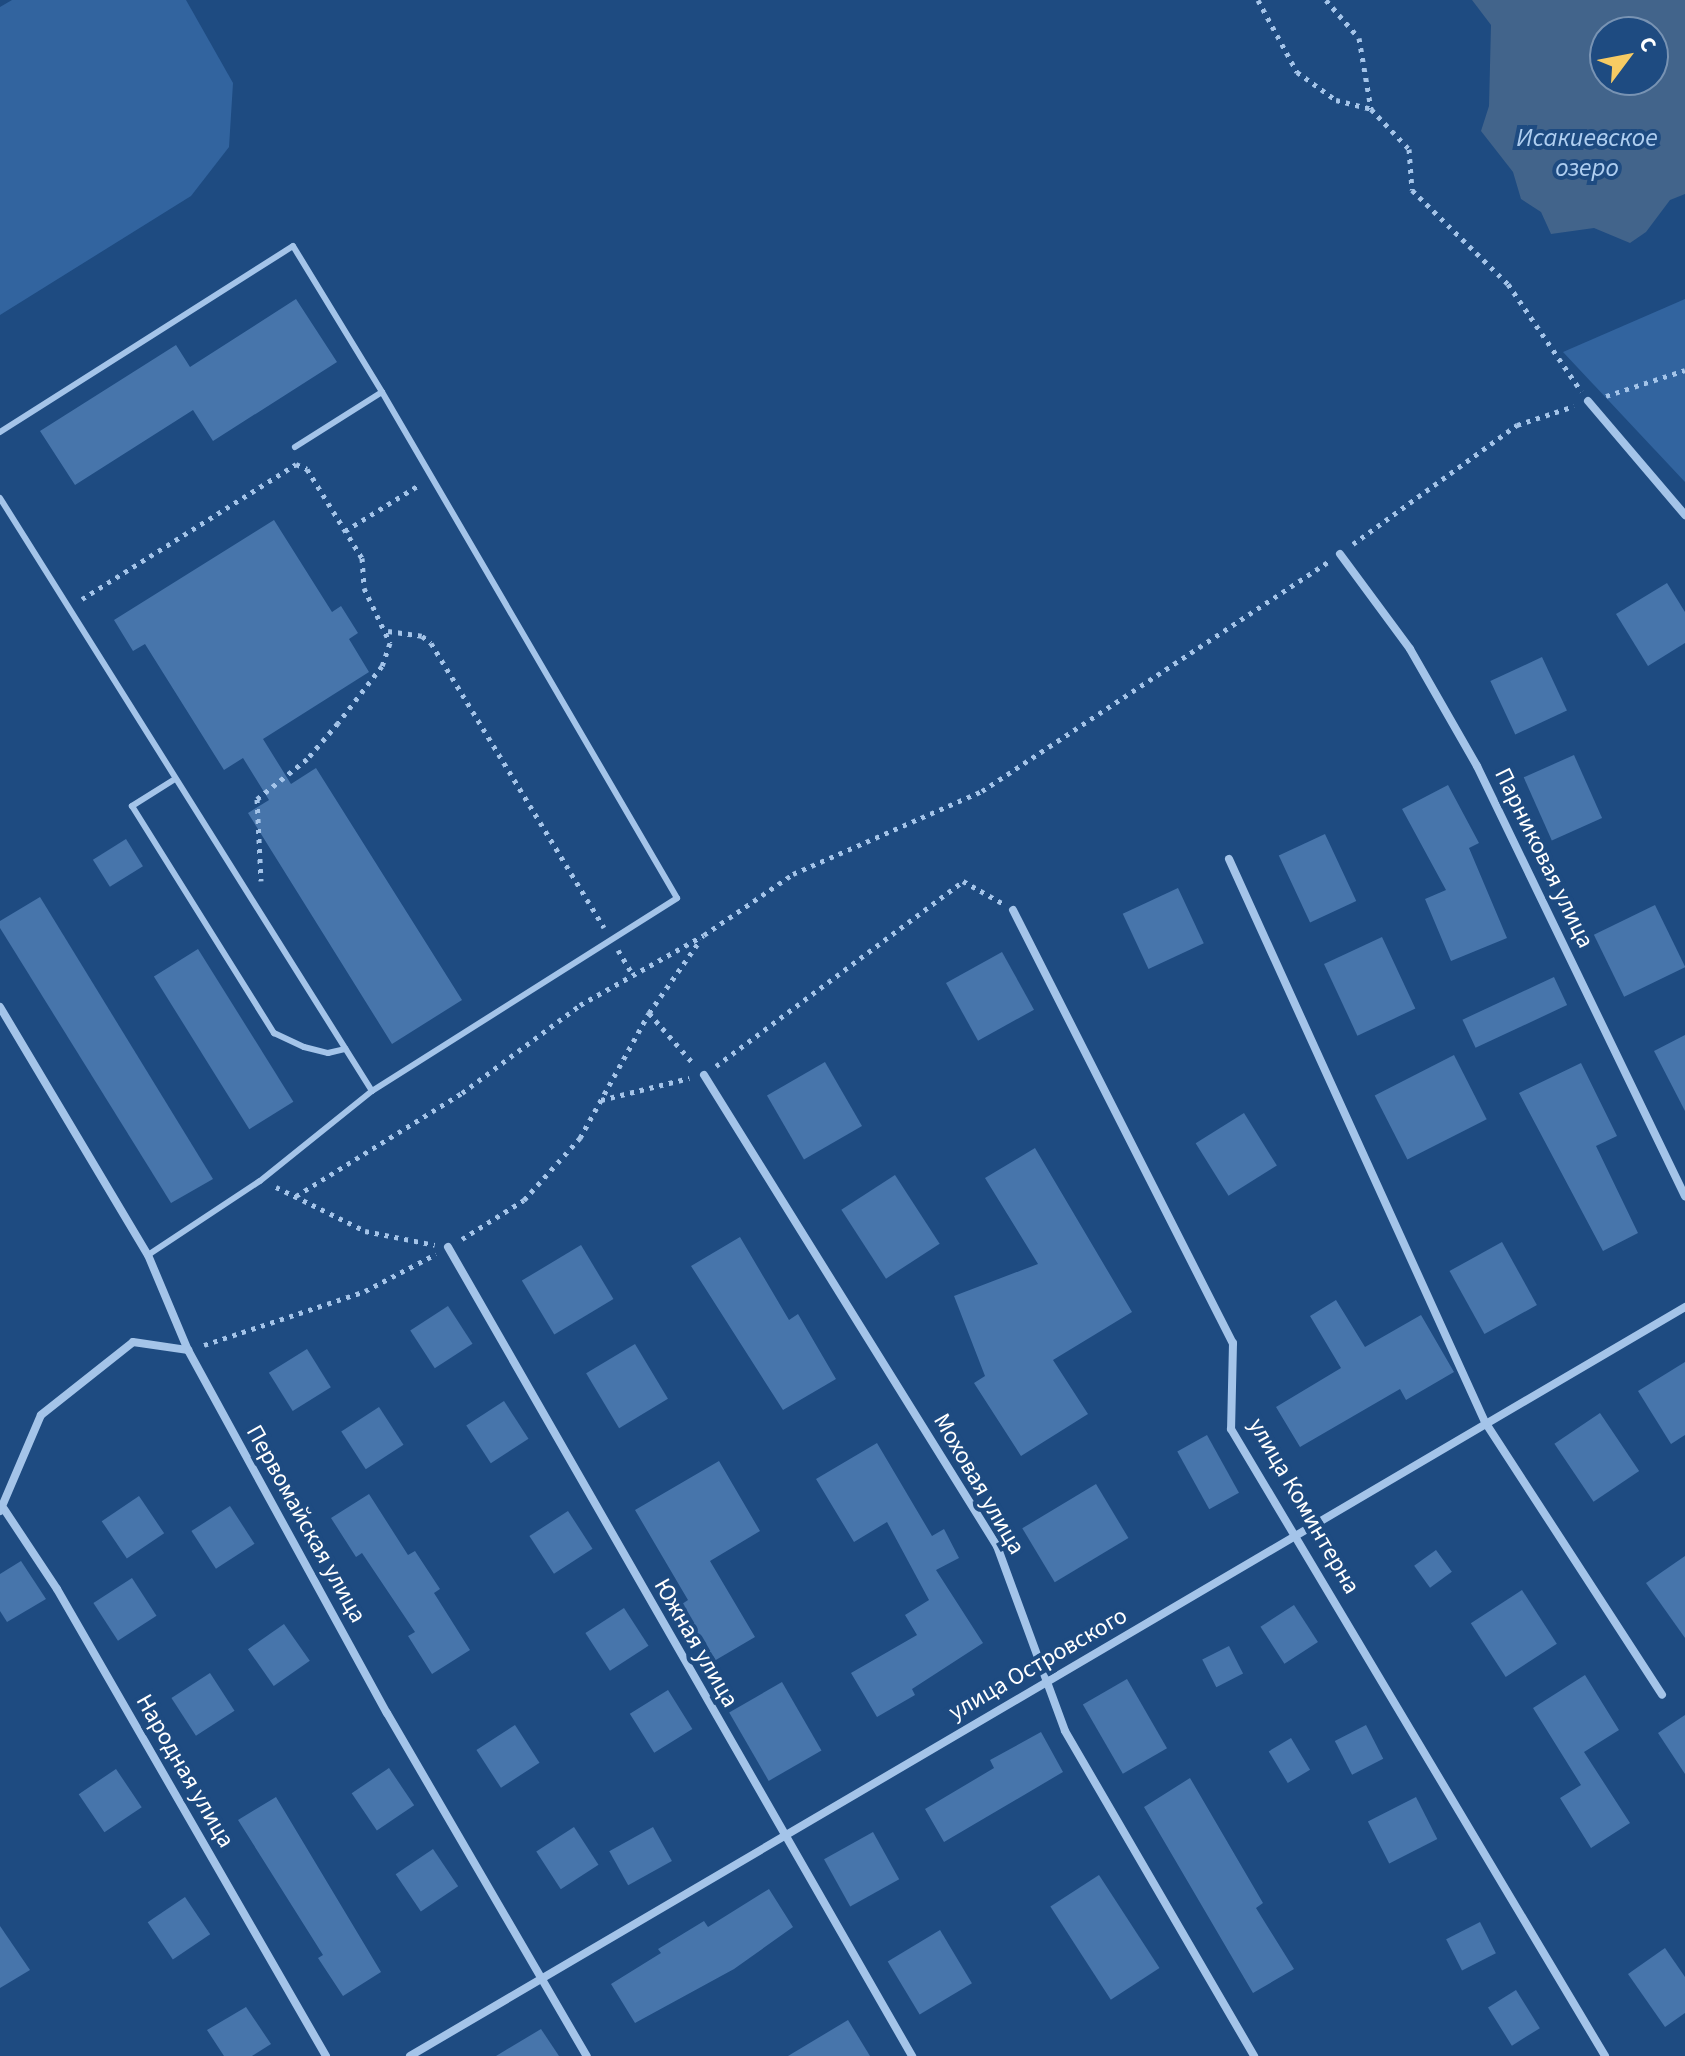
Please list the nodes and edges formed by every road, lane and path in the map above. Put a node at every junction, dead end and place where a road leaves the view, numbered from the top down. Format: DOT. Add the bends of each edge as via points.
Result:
graph roads {
  1 [pos="1258,0"];
  2 [pos="1326,0"];
  3 [pos="1371,109"];
  4 [pos="1685,370"];
  5 [pos="382,392"];
  6 [pos="1588,401"];
  7 [pos="0,432"];
  8 [pos="295,447"];
  9 [pos="431,477"];
  10 [pos="0,498"];
  11 [pos="1685,515"];
  12 [pos="345,531"];
  13 [pos="1340,554"];
  14 [pos="69,608"];
  15 [pos="388,631"];
  16 [pos="175,779"];
  17 [pos="1229,859"];
  18 [pos="261,887"];
  19 [pos="1013,910"];
  20 [pos="704,935"];
  21 [pos="611,939"];
  22 [pos="633,975"];
  23 [pos="0,1007"];
  24 [pos="649,1013"];
  25 [pos="346,1049"];
  26 [pos="704,1075"];
  27 [pos="372,1091"];
  28 [pos="601,1100"];
  29 [pos="260,1181"];
  30 [pos="296,1196"];
  31 [pos="1685,1196"];
  32 [pos="448,1247"];
  33 [pos="148,1255"];
  34 [pos="1685,1307"];
  35 [pos="188,1350"];
  36 [pos="1485,1422"];
  37 [pos="2,1510"];
  38 [pos="1298,1538"];
  39 [pos="1050,1679"];
  40 [pos="1662,1695"];
  41 [pos="783,1836"];
  42 [pos="539,1976"];
  43 [pos="326,2056"];
  44 [pos="410,2056"];
  45 [pos="587,2056"];
  46 [pos="912,2056"];
  47 [pos="1254,2056"];
  48 [pos="1605,2056"];
  1 -- 3 [label="path" via="1297,72 1336,100"];
  2 -- 3 [label="path" via="1359,38"];
  3 -- 6 [label="path" via="1409,149 1412,190 1508,284"];
  4 -- 6 [label="path"];
  5 -- 7 [label="lane" via="293,246"];
  5 -- 8 [label="lane"];
  5 -- 9 [label="lane"];
  6 -- 11 [label="street"];
  6 -- 13 [label="path" via="1517,425"];
  9 -- 12 [label="path"];
  9 -- 21 [label="lane" via="677,898"];
  10 -- 14 [label="lane"];
  12 -- 14 [label="path" via="307,469 296,464"];
  12 -- 15 [label="path" via="362,558 364,588"];
  13 -- 20 [label="path" via="982,791 793,874"];
  13 -- 31 [label="street, Парниковая улица" via="1410,649 1477,766"];
  14 -- 16 [label="lane"];
  15 -- 18 [label="path" via="387,656 349,711 307,759 257,799"];
  15 -- 21 [label="path" via="422,636 431,643"];
  16 -- 25 [label="lane"];
  16 -- 25 [label="lane" via="132,806 274,1033 328,1053"];
  17 -- 36 [label="street"];
  19 -- 26 [label="path" via="963,881"];
  19 -- 38 [label="street, улица Коминтерна" via="1233,1343 1231,1429"];
  20 -- 22 [label="path"];
  20 -- 24 [label="path"];
  21 -- 22 [label="path"];
  21 -- 27 [label="lane"];
  22 -- 30 [label="path" via="580,1005 462,1093"];
  23 -- 33 [label="street, Первомайская улица"];
  24 -- 26 [label="path"];
  24 -- 28 [label="path"];
  25 -- 27 [label="lane"];
  26 -- 28 [label="path"];
  26 -- 39 [label="street, Моховая улица" via="997,1546"];
  27 -- 29 [label="lane"];
  28 -- 32 [label="path" via="580,1138 524,1200"];
  29 -- 30 [label="path"];
  29 -- 33 [label="lane"];
  30 -- 32 [label="path" via="365,1231"];
  32 -- 35 [label="path" via="365,1291"];
  32 -- 41 [label="street, Южная улица"];
  33 -- 35 [label="street, Первомайская улица"];
  34 -- 36 [label="street, улица Островского"];
  35 -- 37 [label="street" via="133,1342 41,1415"];
  35 -- 42 [label="street, Первомайская улица"];
  36 -- 38 [label="street, улица Островского"];
  36 -- 40 [label="street"];
  37 -- 43 [label="street, Народная улица" via="57,1589"];
  38 -- 39 [label="street, улица Островского"];
  38 -- 48 [label="street, улица Коминтерна"];
  39 -- 41 [label="street, улица Островского"];
  39 -- 47 [label="street, Моховая улица" via="1065,1731"];
  41 -- 42 [label="street, улица Островского"];
  41 -- 46 [label="street, Южная улица"];
  42 -- 44 [label="street, улица Островского"];
  42 -- 45 [label="street, Первомайская улица"];
}
